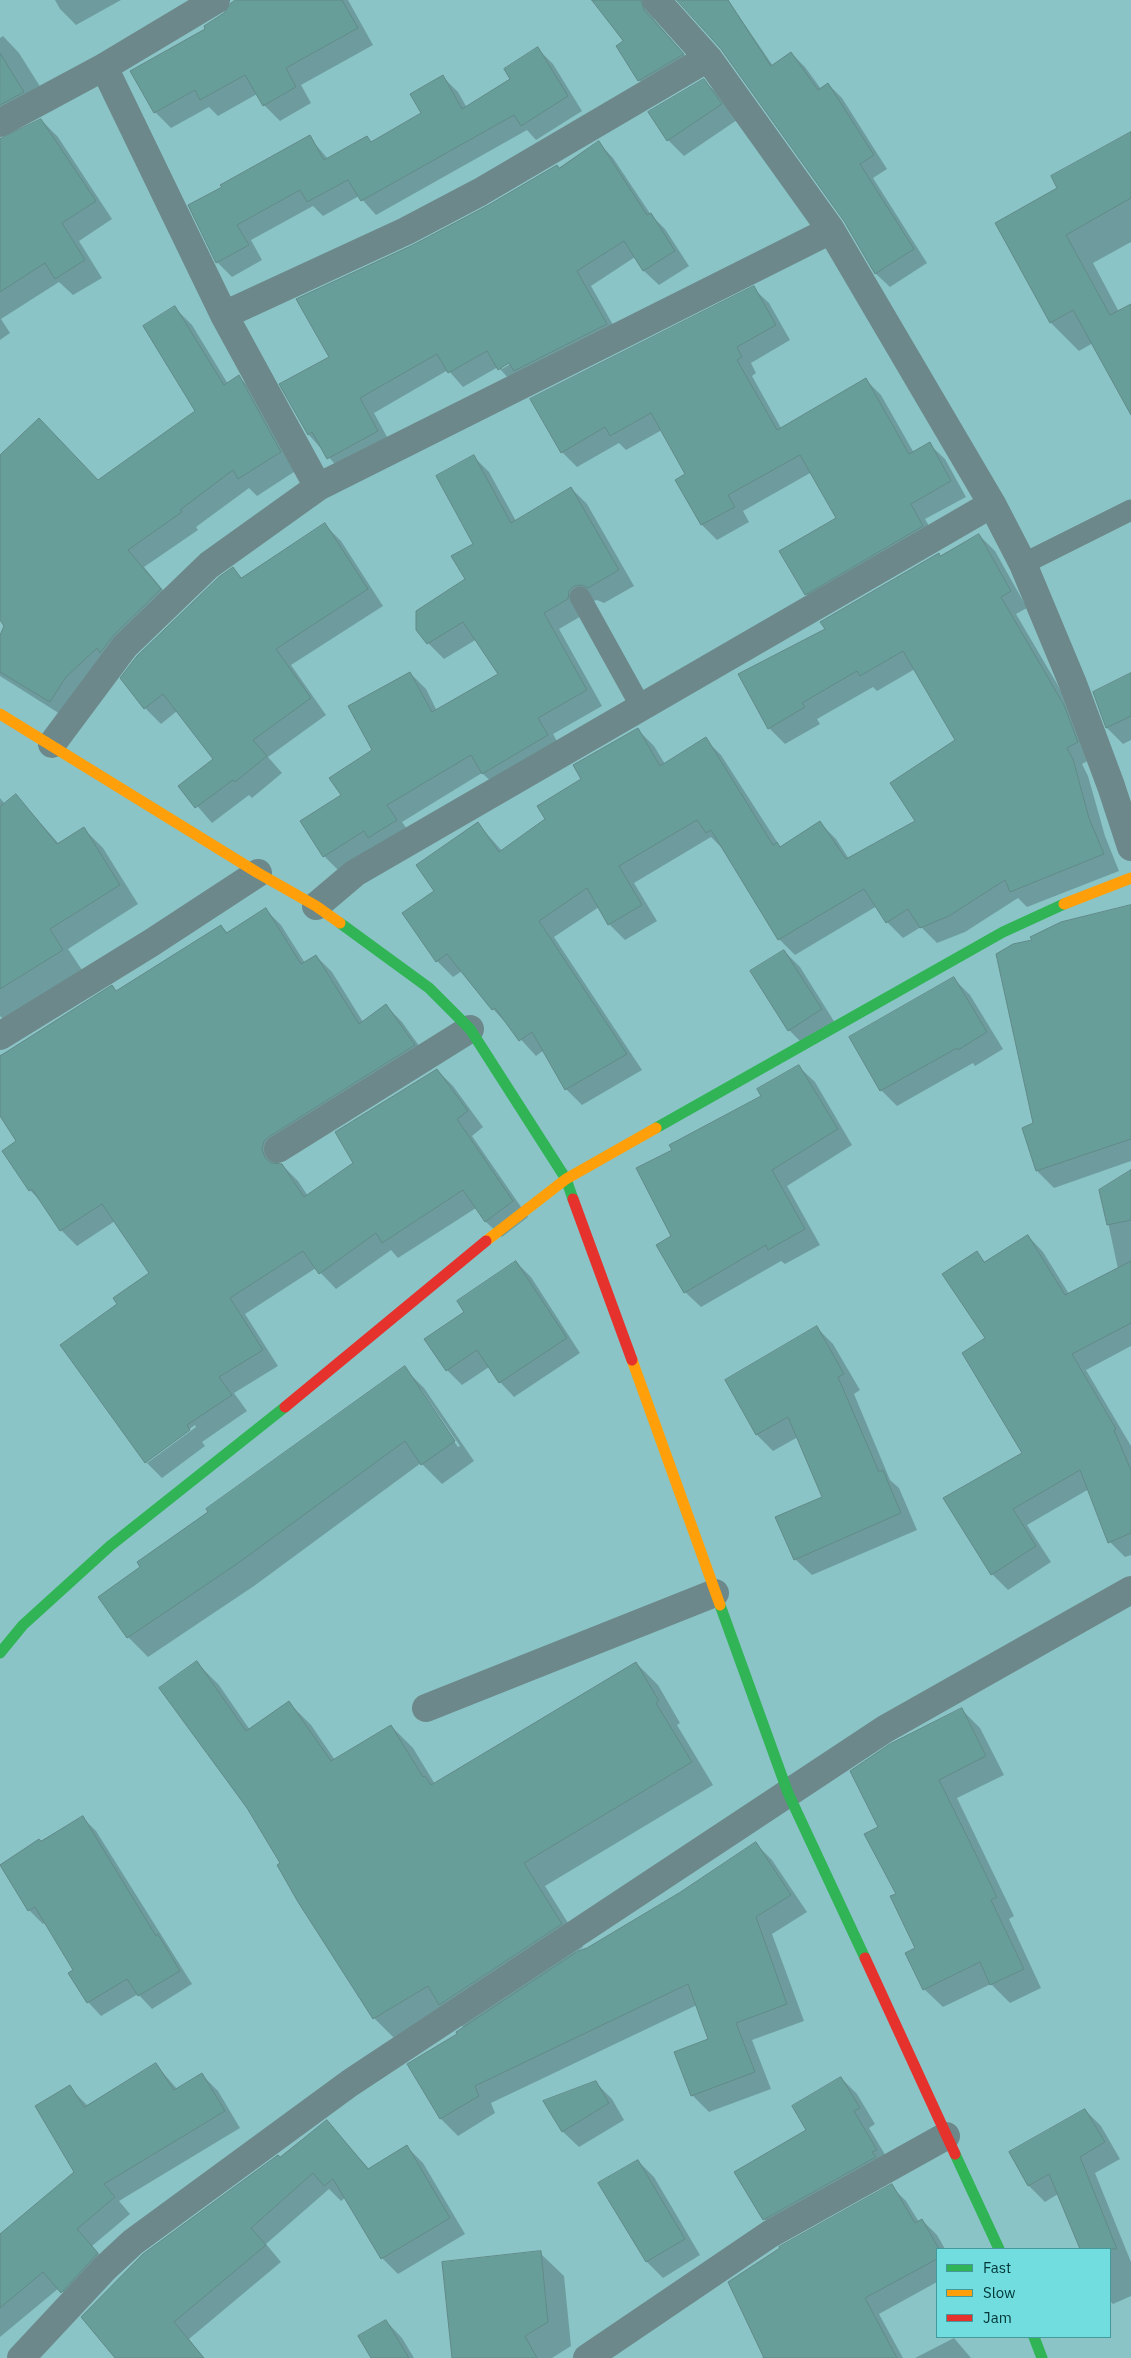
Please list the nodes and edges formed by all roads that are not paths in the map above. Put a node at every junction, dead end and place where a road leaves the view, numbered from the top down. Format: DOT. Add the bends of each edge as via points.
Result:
graph roads {
  1 [pos="216,0"];
  2 [pos="656,0"];
  3 [pos="708,58"];
  4 [pos="104,67"];
  5 [pos="0,123"];
  6 [pos="831,230"];
  7 [pos="224,315"];
  8 [pos="318,487"];
  9 [pos="992,504"];
  10 [pos="1131,510"];
  11 [pos="1023,564"];
  12 [pos="580,597"];
  13 [pos="641,707"];
  14 [pos="0,714"];
  15 [pos="52,744"];
  16 [pos="1131,847"];
  17 [pos="258,873"];
  18 [pos="1131,878"];
  19 [pos="316,906"];
  20 [pos="470,1029"];
  21 [pos="0,1036"];
  22 [pos="278,1149"];
  23 [pos="566,1179"];
  24 [pos="1131,1590"];
  25 [pos="715,1593"];
  26 [pos="0,1653"];
  27 [pos="426,1708"];
  28 [pos="788,1793"];
  29 [pos="946,2136"];
  30 [pos="999,2248"];
  31 [pos="1034,2338"];
  32 [pos="21,2358"];
  33 [pos="587,2358"];
  34 [pos="1042,2358"];
  1 -- 4 [label="street"];
  2 -- 3 [label="street"];
  3 -- 6 [label="street"];
  3 -- 7 [label="street" via="480,192 414,227"];
  4 -- 5 [label="street"];
  4 -- 7 [label="street"];
  6 -- 8 [label="street"];
  6 -- 9 [label="street"];
  7 -- 8 [label="street"];
  8 -- 15 [label="street" via="210,565 126,646"];
  9 -- 11 [label="street"];
  9 -- 13 [label="street"];
  10 -- 11 [label="lane"];
  11 -- 16 [label="street" via="1073,684"];
  12 -- 13 [label="lane"];
  13 -- 19 [label="street" via="355,873"];
  14 -- 15 [label="main road"];
  15 -- 17 [label="main road"];
  17 -- 19 [label="main road"];
  17 -- 21 [label="street"];
  18 -- 23 [label="main road" via="1067,902 1003,932"];
  19 -- 20 [label="main road" via="429,988"];
  20 -- 22 [label="street"];
  20 -- 23 [label="main road"];
  23 -- 25 [label="main road"];
  23 -- 26 [label="main road" via="110,1546 24,1625"];
  24 -- 28 [label="street" via="885,1729"];
  25 -- 27 [label="street"];
  25 -- 28 [label="main road"];
  28 -- 29 [label="main road"];
  28 -- 32 [label="street" via="350,2083 185,2201 105,2268"];
  29 -- 30 [label="main road"];
  29 -- 33 [label="street" via="770,2234"];
  31 -- 34 [label="main road"];
}
